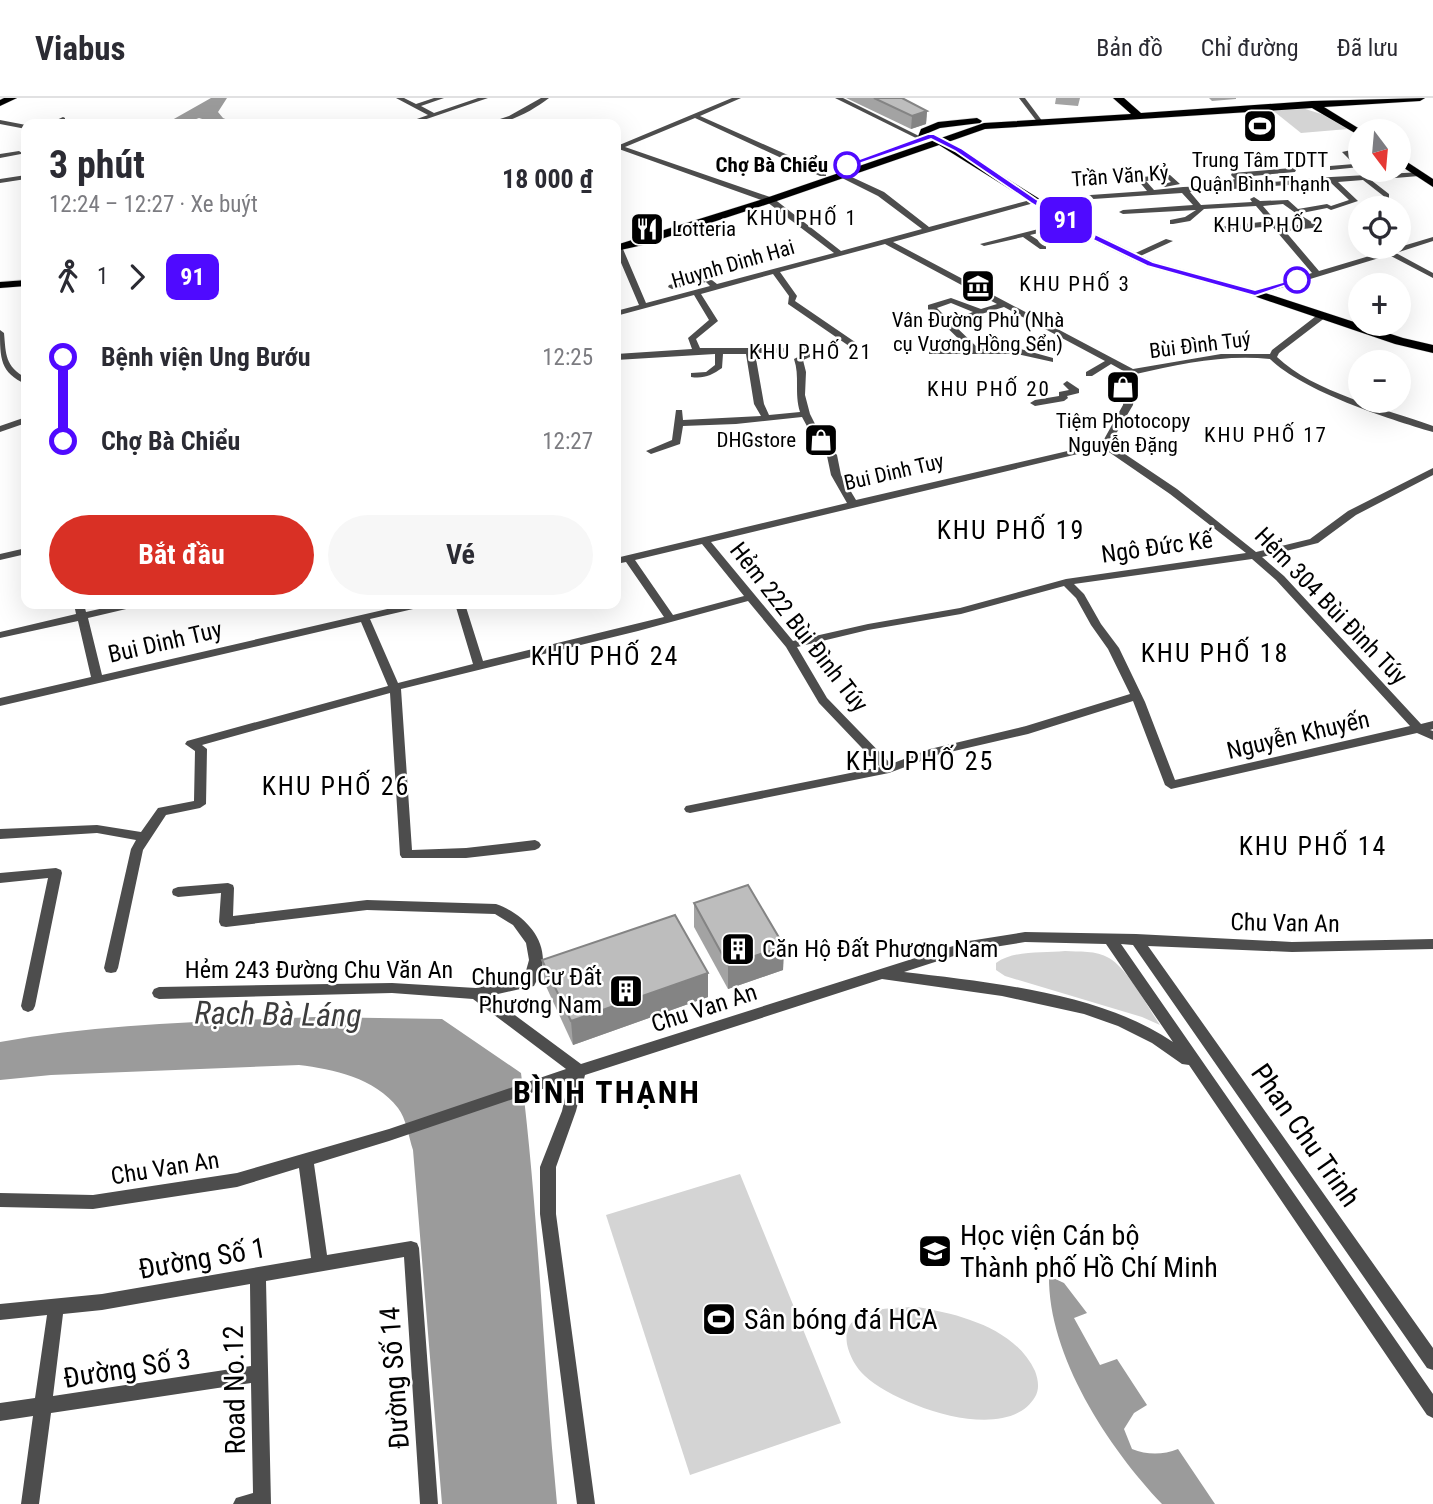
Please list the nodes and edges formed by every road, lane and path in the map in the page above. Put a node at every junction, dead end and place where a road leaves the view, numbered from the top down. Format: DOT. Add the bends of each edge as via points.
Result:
graph roads {
  1 [pos="12,98"];
  2 [pos="399,98"];
  3 [pos="441,98"];
  4 [pos="485,98"];
  5 [pos="546,98"];
  6 [pos="738,98"];
  7 [pos="838,98"];
  8 [pos="1022,98"];
  9 [pos="1118,98"];
  10 [pos="1131,98"];
  11 [pos="1348,98"];
  12 [pos="1411,98"];
  13 [pos="1420,98"];
  14 [pos="1327,102"];
  15 [pos="0,103"];
  16 [pos="1310,103"];
  17 [pos="415,106"];
  18 [pos="1141,112"];
  19 [pos="434,115"];
  20 [pos="697,117"];
  21 [pos="422,119"];
  22 [pos="504,119"];
  23 [pos="1349,119"];
  24 [pos="1038,120"];
  25 [pos="0,122"];
  26 [pos="983,124"];
  27 [pos="1348,125"];
  28 [pos="21,126"];
  29 [pos="932,140"];
  30 [pos="621,147"];
  31 [pos="621,149"];
  32 [pos="958,150"];
  33 [pos="19,153"];
  34 [pos="0,156"];
  35 [pos="970,160"];
  36 [pos="1348,166"];
  37 [pos="1333,168"];
  38 [pos="1411,168"];
  39 [pos="1292,170"];
  40 [pos="822,174"];
  41 [pos="1411,174"];
  42 [pos="1419,174"];
  43 [pos="843,175"];
  44 [pos="21,178"];
  45 [pos="1348,178"];
  46 [pos="1331,179"];
  47 [pos="0,181"];
  48 [pos="1370,182"];
  49 [pos="1433,184"];
  50 [pos="1240,185"];
  51 [pos="1081,188"];
  52 [pos="1183,189"];
  53 [pos="1279,195"];
  54 [pos="758,196"];
  55 [pos="1386,196"];
  56 [pos="1072,197"];
  57 [pos="770,200"];
  58 [pos="1034,201"];
  59 [pos="1316,201"];
  60 [pos="1257,202"];
  61 [pos="1329,207"];
  62 [pos="1200,208"];
  63 [pos="1123,212"];
  64 [pos="1269,215"];
  65 [pos="1344,215"];
  66 [pos="1302,218"];
  67 [pos="1173,222"];
  68 [pos="1070,223"];
  69 [pos="1246,226"];
  70 [pos="1278,226"];
  71 [pos="927,229"];
  72 [pos="1220,229"];
  73 [pos="1024,234"];
  74 [pos="1433,239"];
  75 [pos="884,240"];
  76 [pos="1169,241"];
  77 [pos="621,243"];
  78 [pos="621,244"];
  79 [pos="984,244"];
  80 [pos="1411,246"];
  81 [pos="1043,247"];
  82 [pos="838,252"];
  83 [pos="621,254"];
  84 [pos="1133,256"];
  85 [pos="1366,259"];
  86 [pos="1402,259"];
  87 [pos="775,271"];
  88 [pos="1317,274"];
  89 [pos="1432,275"];
  90 [pos="21,280"];
  91 [pos="0,282"];
  92 [pos="672,287"];
  93 [pos="715,287"];
  94 [pos="696,292"];
  95 [pos="1255,293"];
  96 [pos="643,304"];
  97 [pos="1004,304"];
  98 [pos="621,306"];
  99 [pos="621,312"];
  100 [pos="981,312"];
  101 [pos="1323,315"];
  102 [pos="1348,320"];
  103 [pos="954,321"];
  104 [pos="0,333"];
  105 [pos="1397,336"];
  106 [pos="852,345"];
  107 [pos="806,348"];
  108 [pos="782,349"];
  109 [pos="1433,349"];
  110 [pos="975,350"];
  111 [pos="697,351"];
  112 [pos="719,351"];
  113 [pos="750,351"];
  114 [pos="932,352"];
  115 [pos="621,357"];
  116 [pos="1273,357"];
  117 [pos="1050,360"];
  118 [pos="1111,361"];
  119 [pos="1132,372"];
  120 [pos="1089,374"];
  121 [pos="694,375"];
  122 [pos="21,378"];
  123 [pos="1068,384"];
  124 [pos="1035,403"];
  125 [pos="679,412"];
  126 [pos="803,414"];
  127 [pos="765,417"];
  128 [pos="21,422"];
  129 [pos="678,423"];
  130 [pos="0,429"];
  131 [pos="1433,429"];
  132 [pos="1105,444"];
  133 [pos="651,451"];
  134 [pos="1433,471"];
  135 [pos="852,502"];
  136 [pos="705,541"];
  137 [pos="21,552"];
  138 [pos="1255,555"];
  139 [pos="0,557"];
  140 [pos="629,558"];
  141 [pos="621,560"];
  142 [pos="1066,582"];
  143 [pos="751,597"];
  144 [pos="400,609"];
  145 [pos="462,609"];
  146 [pos="80,610"];
  147 [pos="364,617"];
  148 [pos="670,618"];
  149 [pos="0,635"];
  150 [pos="790,645"];
  151 [pos="479,666"];
  152 [pos="97,679"];
  153 [pos="395,689"];
  154 [pos="1136,696"];
  155 [pos="0,702"];
  156 [pos="1433,724"];
  157 [pos="1419,729"];
  158 [pos="1433,736"];
  159 [pos="888,769"];
  160 [pos="690,809"];
  161 [pos="0,834"];
  162 [pos="142,837"];
  163 [pos="535,845"];
  164 [pos="0,878"];
  165 [pos="178,892"];
  166 [pos="1109,937"];
  167 [pos="1136,939"];
  168 [pos="1433,944"];
  169 [pos="111,968"];
  170 [pos="881,974"];
  171 [pos="159,993"];
  172 [pos="475,994"];
  173 [pos="28,1006"];
  174 [pos="579,1071"];
  175 [pos="1200,1071"];
  176 [pos="551,1080"];
  177 [pos="389,1135"];
  178 [pos="306,1161"];
  179 [pos="1316,1196"];
  180 [pos="0,1200"];
  181 [pos="1291,1203"];
  182 [pos="411,1248"];
  183 [pos="320,1264"];
  184 [pos="258,1276"];
  185 [pos="56,1306"];
  186 [pos="0,1312"];
  187 [pos="1433,1362"];
  188 [pos="261,1373"];
  189 [pos="43,1407"];
  190 [pos="1433,1409"];
  191 [pos="0,1412"];
  192 [pos="262,1502"];
  193 [pos="30,1504"];
  194 [pos="242,1504"];
  195 [pos="429,1504"];
  196 [pos="586,1504"];
  1 -- 15 [label="main road"];
  2 -- 17 [label="street"];
  3 -- 17 [label="street"];
  4 -- 19 [label="street"];
  5 -- 22 [label="street"];
  6 -- 20 [label="street"];
  7 -- 29 [label="street"];
  8 -- 24 [label="street"];
  9 -- 18 [label="main road"];
  10 -- 18 [label="main road"];
  11 -- 14 [label="main road"];
  12 -- 13 [label="main road"];
  12 -- 14 [label="main road"];
  14 -- 16 [label="main road"];
  14 -- 23 [label="main road"];
  16 -- 18 [label="main road"];
  16 -- 27 [label="main road"];
  17 -- 19 [label="street"];
  18 -- 24 [label="main road"];
  19 -- 21 [label="street"];
  20 -- 30 [label="street"];
  20 -- 40 [label="street"];
  24 -- 26 [label="main road"];
  25 -- 28 [label="street"];
  26 -- 29 [label="main road"];
  26 -- 32 [label="main road" via="960,139"];
  29 -- 32 [label="main road"];
  29 -- 35 [label="main road"];
  29 -- 40 [label="main road"];
  29 -- 43 [label="main road"];
  31 -- 54 [label="street"];
  32 -- 35 [label="main road"];
  33 -- 34 [label="street"];
  35 -- 58 [label="main road"];
  36 -- 37 [label="street"];
  38 -- 42 [label="main road"];
  39 -- 50 [label="street" via="1235,175 1240,180 1233,181"];
  40 -- 54 [label="main road"];
  41 -- 42 [label="street, Trần Văn Kỷ"];
  42 -- 49 [label="main road"];
  43 -- 57 [label="main road"];
  43 -- 71 [label="street" via="881,194"];
  44 -- 47 [label="street"];
  45 -- 46 [label="street, Trần Văn Kỷ"];
  46 -- 50 [label="street, Trần Văn Kỷ"];
  46 -- 61 [label="street" via="1354,201"];
  48 -- 55 [label="street"];
  50 -- 52 [label="street, Trần Văn Kỷ"];
  50 -- 60 [label="street"];
  51 -- 56 [label="street" via="1068,189"];
  52 -- 56 [label="street, Trần Văn Kỷ"];
  52 -- 62 [label="street"];
  53 -- 60 [label="street" via="1283,198"];
  54 -- 57 [label="street"];
  54 -- 77 [label="main road"];
  56 -- 58 [label="street, Trần Văn Kỷ"];
  57 -- 78 [label="main road"];
  57 -- 82 [label="street"];
  58 -- 68 [label="main road"];
  58 -- 71 [label="street, Huynh Dinh Hai"];
  59 -- 61 [label="street"];
  60 -- 61 [label="street" via="1285,202 1297,212"];
  60 -- 62 [label="street"];
  60 -- 64 [label="street"];
  61 -- 65 [label="street"];
  62 -- 63 [label="street"];
  62 -- 67 [label="street" via="1198,214"];
  64 -- 69 [label="street" via="1238,219"];
  64 -- 70 [label="street"];
  66 -- 70 [label="street" via="1312,226"];
  68 -- 73 [label="street"];
  68 -- 84 [label="main road"];
  69 -- 70 [label="street"];
  69 -- 72 [label="street"];
  70 -- 88 [label="street"];
  71 -- 75 [label="street, Huynh Dinh Hai"];
  73 -- 79 [label="street"];
  73 -- 81 [label="street"];
  74 -- 80 [label="street"];
  75 -- 82 [label="street, Huynh Dinh Hai"];
  75 -- 97 [label="street"];
  76 -- 84 [label="street"];
  82 -- 87 [label="street, Huynh Dinh Hai"];
  83 -- 96 [label="street"];
  84 -- 95 [label="main road"];
  85 -- 88 [label="street"];
  86 -- 89 [label="street"];
  87 -- 93 [label="street, Huynh Dinh Hai"];
  87 -- 106 [label="street" via="793,296 791,302"];
  88 -- 95 [label="street"];
  90 -- 91 [label="main road"];
  92 -- 93 [label="street" via="708,279"];
  93 -- 94 [label="street, Huynh Dinh Hai"];
  94 -- 96 [label="street, Huynh Dinh Hai"];
  94 -- 111 [label="street" via="714,321 692,338"];
  95 -- 101 [label="main road"];
  96 -- 98 [label="street"];
  96 -- 99 [label="street"];
  97 -- 100 [label="street"];
  97 -- 118 [label="street"];
  100 -- 103 [label="street"];
  100 -- 110 [label="street" via="951,300 931,307"];
  101 -- 102 [label="main road"];
  101 -- 116 [label="street"];
  104 -- 122 [label="street" via="3,363 8,372"];
  105 -- 109 [label="main road"];
  107 -- 126 [label="street" via="806,358 798,359 803,371"];
  108 -- 113 [label="street"];
  110 -- 114 [label="street"];
  110 -- 117 [label="street" via="1017,351"];
  111 -- 112 [label="street"];
  111 -- 115 [label="street"];
  112 -- 113 [label="street"];
  112 -- 121 [label="street" via="719,366 708,374"];
  113 -- 127 [label="street"];
  116 -- 119 [label="street, Bùi Đình Tuý" via="1248,355"];
  116 -- 131 [label="street" via="1298,377"];
  118 -- 119 [label="street"];
  118 -- 120 [label="street"];
  119 -- 132 [label="street" via="1128,405"];
  123 -- 124 [label="street" via="1076,391"];
  125 -- 129 [label="street"];
  126 -- 127 [label="street"];
  126 -- 135 [label="street" via="821,446 832,454 836,475"];
  127 -- 129 [label="street"];
  128 -- 130 [label="street"];
  129 -- 133 [label="street" via="677,442"];
  132 -- 135 [label="street, Bui Dinh Tuy"];
  132 -- 138 [label="street, Hẻm 304 Bùi Đình Túy" via="1170,487"];
  134 -- 138 [label="street, Ngô Đức Kế" via="1352,513 1314,541"];
  135 -- 136 [label="street, Bui Dinh Tuy"];
  136 -- 140 [label="street, Bui Dinh Tuy"];
  136 -- 143 [label="street, Hẻm 222 Bùi Đình Túy"];
  137 -- 139 [label="street"];
  138 -- 142 [label="street, Ngô Đức Kế"];
  138 -- 157 [label="street, Hẻm 304 Bùi Đình Túy"];
  140 -- 141 [label="street, Bui Dinh Tuy"];
  140 -- 148 [label="street"];
  142 -- 150 [label="street, Ngô Đức Kế" via="961,611"];
  142 -- 154 [label="street" via="1112,648"];
  143 -- 148 [label="street"];
  143 -- 150 [label="street, Hẻm 222 Bùi Đình Túy"];
  144 -- 147 [label="street, Bui Dinh Tuy"];
  145 -- 151 [label="street"];
  146 -- 149 [label="street"];
  146 -- 152 [label="street"];
  147 -- 152 [label="street, Bui Dinh Tuy"];
  147 -- 153 [label="street"];
  148 -- 151 [label="street"];
  150 -- 159 [label="street, Hẻm 222 Bùi Đình Túy" via="822,700"];
  151 -- 153 [label="street"];
  152 -- 155 [label="street, Bui Dinh Tuy"];
  153 -- 162 [label="street" via="191,744 201,749 200,803 162,811"];
  153 -- 163 [label="street" via="406,855"];
  154 -- 157 [label="street, Nguyễn Khuyến" via="1171,785"];
  154 -- 159 [label="street"];
  156 -- 157 [label="street, Nguyễn Khuyến"];
  157 -- 158 [label="street"];
  159 -- 160 [label="street"];
  161 -- 162 [label="street" via="97,829"];
  162 -- 169 [label="street"];
  164 -- 173 [label="street" via="55,873"];
  165 -- 172 [label="street" via="228,888 226,922 367,905 496,909 512,915 530,937 537,961 529,982"];
  166 -- 167 [label="street, Chu Van An"];
  166 -- 170 [label="street, Chu Van An" via="1025,937 969,946"];
  166 -- 175 [label="street, Phan Chu Trinh"];
  167 -- 168 [label="street, Chu Van An" via="1292,947"];
  167 -- 179 [label="street, Phan Chu Trinh"];
  170 -- 174 [label="street, Chu Van An"];
  170 -- 175 [label="street, Phan Chu Trinh" via="1014,992 1075,1008 1136,1027 1171,1046"];
  171 -- 172 [label="street, Hẻm 243 Đường Chu Văn An" via="392,988"];
  172 -- 174 [label="street, Hẻm 243 Đường Chu Văn An"];
  174 -- 176 [label="street, Chu Van An"];
  174 -- 196 [label="street" via="548,1167 548,1214"];
  175 -- 181 [label="street, Phan Chu Trinh"];
  176 -- 177 [label="street, Chu Van An"];
  177 -- 178 [label="street, Chu Van An"];
  178 -- 180 [label="street, Chu Van An" via="237,1180 93,1202"];
  178 -- 183 [label="street"];
  179 -- 181 [label="street"];
  179 -- 187 [label="street, Phan Chu Trinh"];
  181 -- 190 [label="street, Phan Chu Trinh"];
  182 -- 183 [label="street, Đường Số 1"];
  182 -- 195 [label="street, Đường Số 14"];
  183 -- 184 [label="street, Đường Số 1"];
  184 -- 185 [label="street, Đường Số 1"];
  184 -- 188 [label="street, Road No.12"];
  185 -- 186 [label="street, Đường Số 1"];
  185 -- 189 [label="street"];
  188 -- 189 [label="street, Đường Số 3"];
  188 -- 192 [label="street, Road No.12"];
  189 -- 191 [label="street, Đường Số 3"];
  189 -- 193 [label="street"];
  192 -- 194 [label="street"];
}
